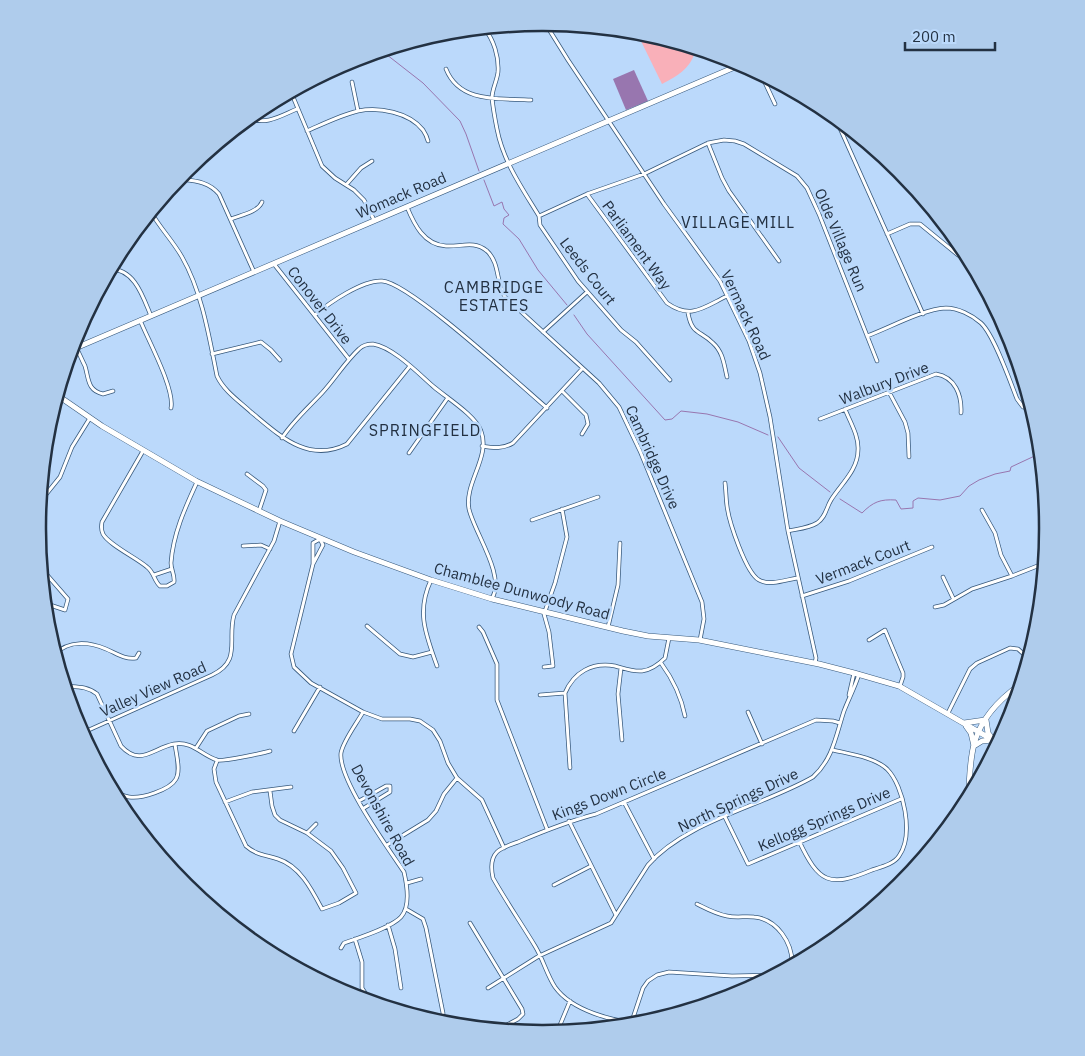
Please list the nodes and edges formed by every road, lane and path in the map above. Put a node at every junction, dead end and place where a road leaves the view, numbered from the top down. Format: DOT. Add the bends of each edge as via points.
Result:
graph roads {
  1 [pos="550,31"];
  2 [pos="488,34"];
  3 [pos="731,68"];
  4 [pos="446,70"];
  5 [pos="352,82"];
  6 [pos="766,84"];
  7 [pos="293,98"];
  8 [pos="492,98"];
  9 [pos="531,100"];
  10 [pos="775,104"];
  11 [pos="297,108"];
  12 [pos="358,111"];
  13 [pos="608,120"];
  14 [pos="259,121"];
  15 [pos="307,131"];
  16 [pos="841,131"];
  17 [pos="428,141"];
  18 [pos="708,143"];
  19 [pos="372,161"];
  20 [pos="508,163"];
  21 [pos="644,174"];
  22 [pos="188,180"];
  23 [pos="346,186"];
  24 [pos="587,194"];
  25 [pos="262,202"];
  26 [pos="406,206"];
  27 [pos="539,216"];
  28 [pos="155,217"];
  29 [pos="231,219"];
  30 [pos="374,220"];
  31 [pos="887,234"];
  32 [pos="958,256"];
  33 [pos="779,261"];
  34 [pos="274,264"];
  35 [pos="118,269"];
  36 [pos="254,272"];
  37 [pos="588,292"];
  38 [pos="198,295"];
  39 [pos="727,296"];
  40 [pos="688,312"];
  41 [pos="923,314"];
  42 [pos="315,315"];
  43 [pos="150,316"];
  44 [pos="140,320"];
  45 [pos="543,332"];
  46 [pos="867,336"];
  47 [pos="81,345"];
  48 [pos="78,354"];
  49 [pos="212,354"];
  50 [pos="349,359"];
  51 [pos="280,360"];
  52 [pos="877,361"];
  53 [pos="410,366"];
  54 [pos="582,369"];
  55 [pos="727,377"];
  56 [pos="670,380"];
  57 [pos="113,391"];
  58 [pos="562,391"];
  59 [pos="889,392"];
  60 [pos="447,398"];
  61 [pos="63,399"];
  62 [pos="1024,407"];
  63 [pos="171,408"];
  64 [pos="547,408"];
  65 [pos="845,409"];
  66 [pos="961,413"];
  67 [pos="90,418"];
  68 [pos="820,419"];
  69 [pos="582,434"];
  70 [pos="282,438"];
  71 [pos="482,446"];
  72 [pos="143,451"];
  73 [pos="410,453"];
  74 [pos="909,457"];
  75 [pos="247,474"];
  76 [pos="198,482"];
  77 [pos="725,483"];
  78 [pos="47,493"];
  79 [pos="598,497"];
  80 [pos="562,509"];
  81 [pos="982,510"];
  82 [pos="258,511"];
  83 [pos="532,520"];
  84 [pos="280,521"];
  85 [pos="788,531"];
  86 [pos="320,539"];
  87 [pos="620,543"];
  88 [pos="243,546"];
  89 [pos="932,547"];
  90 [pos="270,549"];
  91 [pos="314,564"];
  92 [pos="1037,566"];
  93 [pos="172,569"];
  94 [pos="154,575"];
  95 [pos="1012,576"];
  96 [pos="49,577"];
  97 [pos="942,577"];
  98 [pos="797,578"];
  99 [pos="431,580"];
  100 [pos="802,596"];
  101 [pos="954,598"];
  102 [pos="492,599"];
  103 [pos="52,606"];
  104 [pos="935,607"];
  105 [pos="545,611"];
  106 [pos="367,626"];
  107 [pos="479,627"];
  108 [pos="608,627"];
  109 [pos="669,638"];
  110 [pos="700,640"];
  111 [pos="869,640"];
  112 [pos="61,648"];
  113 [pos="432,652"];
  114 [pos="139,653"];
  115 [pos="1023,654"];
  116 [pos="661,663"];
  117 [pos="816,663"];
  118 [pos="437,666"];
  119 [pos="544,667"];
  120 [pos="621,668"];
  121 [pos="856,673"];
  122 [pos="72,686"];
  123 [pos="899,686"];
  124 [pos="320,687"];
  125 [pos="1012,690"];
  126 [pos="565,693"];
  127 [pos="540,695"];
  128 [pos="363,712"];
  129 [pos="748,712"];
  130 [pos="948,713"];
  131 [pos="249,714"];
  132 [pos="685,716"];
  133 [pos="986,720"];
  134 [pos="110,721"];
  135 [pos="840,723"];
  136 [pos="964,723"];
  137 [pos="89,730"];
  138 [pos="294,731"];
  139 [pos="979,732"];
  140 [pos="993,738"];
  141 [pos="992,739"];
  142 [pos="622,740"];
  143 [pos="991,741"];
  144 [pos="175,744"];
  145 [pos="762,744"];
  146 [pos="974,746"];
  147 [pos="196,748"];
  148 [pos="833,750"];
  149 [pos="270,751"];
  150 [pos="217,761"];
  151 [pos="570,768"];
  152 [pos="457,778"];
  153 [pos="970,781"];
  154 [pos="291,787"];
  155 [pos="270,791"];
  156 [pos="123,794"];
  157 [pos="901,799"];
  158 [pos="359,801"];
  159 [pos="225,802"];
  160 [pos="624,802"];
  161 [pos="364,808"];
  162 [pos="725,817"];
  163 [pos="568,821"];
  164 [pos="316,824"];
  165 [pos="548,829"];
  166 [pos="307,833"];
  167 [pos="799,841"];
  168 [pos="387,845"];
  169 [pos="504,848"];
  170 [pos="654,859"];
  171 [pos="591,866"];
  172 [pos="421,879"];
  173 [pos="407,883"];
  174 [pos="554,885"];
  175 [pos="697,904"];
  176 [pos="406,909"];
  177 [pos="617,915"];
  178 [pos="470,923"];
  179 [pos="388,926"];
  180 [pos="355,939"];
  181 [pos="341,948"];
  182 [pos="539,956"];
  183 [pos="792,958"];
  184 [pos="759,975"];
  185 [pos="504,977"];
  186 [pos="401,988"];
  187 [pos="488,988"];
  188 [pos="364,991"];
  189 [pos="570,1001"];
  190 [pos="443,1014"];
  191 [pos="634,1016"];
  192 [pos="615,1020"];
  193 [pos="508,1024"];
  194 [pos="560,1024"];
  1 -- 13 [label="street, Vermack Road"];
  2 -- 8 [label="street" via="498,59"];
  3 -- 13 [label="street, Womack Road"];
  4 -- 8 [label="street" via="453,82 468,94"];
  5 -- 12 [label="street"];
  6 -- 10 [label="street"];
  7 -- 11 [label="street"];
  8 -- 9 [label="street"];
  8 -- 20 [label="street, Leeds Court" via="496,129"];
  11 -- 14 [label="street" via="268,121"];
  11 -- 15 [label="street"];
  12 -- 15 [label="street"];
  12 -- 17 [label="street" via="379,110 403,116 424,130"];
  13 -- 20 [label="street, Womack Road"];
  13 -- 21 [label="street, Vermack Road"];
  15 -- 23 [label="street" via="322,166"];
  16 -- 31 [label="street"];
  18 -- 21 [label="street, Olde Village Run"];
  18 -- 33 [label="street" via="729,191"];
  18 -- 46 [label="street, Olde Village Run" via="724,140 744,144 803,181"];
  19 -- 23 [label="street" via="361,168"];
  20 -- 26 [label="street, Womack Road"];
  20 -- 27 [label="street, Leeds Court"];
  21 -- 24 [label="street, Olde Village Run"];
  21 -- 39 [label="street, Vermack Road" via="720,281"];
  22 -- 29 [label="street" via="203,182 214,188"];
  23 -- 30 [label="street" via="364,200"];
  24 -- 27 [label="street, Olde Village Run"];
  24 -- 40 [label="street, Parliament Way" via="664,300 674,308"];
  25 -- 29 [label="street" via="257,208"];
  26 -- 30 [label="street, Womack Road"];
  26 -- 45 [label="street, Cambridge Drive" via="420,231 430,241 445,246 476,245 486,250 494,260 505,297"];
  27 -- 37 [label="street, Leeds Court" via="540,225 554,247"];
  28 -- 38 [label="street" via="183,257"];
  29 -- 36 [label="street"];
  30 -- 34 [label="street, Womack Road"];
  31 -- 32 [label="street" via="910,224 920,224"];
  31 -- 41 [label="street"];
  34 -- 36 [label="street, Womack Road"];
  34 -- 42 [label="street, Conover Drive"];
  35 -- 43 [label="street" via="139,289"];
  36 -- 38 [label="street, Womack Road"];
  37 -- 45 [label="street"];
  37 -- 56 [label="street, Leeds Court"];
  38 -- 43 [label="street, Womack Road"];
  38 -- 49 [label="street"];
  39 -- 40 [label="street"];
  39 -- 85 [label="street, Vermack Road" via="760,370"];
  40 -- 55 [label="street" via="692,327 718,348"];
  41 -- 46 [label="street"];
  41 -- 62 [label="street" via="948,308 964,312 980,323"];
  42 -- 50 [label="street, Conover Drive"];
  42 -- 64 [label="street" via="352,290 379,280 388,281 430,308"];
  43 -- 44 [label="street, Womack Road"];
  44 -- 47 [label="street, Womack Road"];
  44 -- 63 [label="street" via="168,386"];
  45 -- 54 [label="street, Cambridge Drive"];
  46 -- 52 [label="street, Olde Village Run"];
  48 -- 57 [label="street" via="93,390 103,394"];
  49 -- 51 [label="street" via="261,342"];
  49 -- 70 [label="street" via="217,376 224,388"];
  50 -- 53 [label="street" via="360,348 371,344"];
  50 -- 70 [label="street"];
  53 -- 60 [label="street"];
  53 -- 70 [label="street" via="347,444 318,450 303,448"];
  54 -- 58 [label="street"];
  54 -- 110 [label="street, Cambridge Drive" via="619,407 636,443 702,602 704,619"];
  58 -- 64 [label="street"];
  58 -- 69 [label="street" via="586,415 588,424"];
  59 -- 65 [label="street, Walbury Drive"];
  59 -- 66 [label="street, Walbury Drive" via="929,375 944,375 956,388"];
  59 -- 74 [label="street" via="905,422"];
  60 -- 71 [label="street" via="477,423 483,437"];
  60 -- 73 [label="street"];
  61 -- 67 [label="street, Chamblee Dunwoody Road"];
  64 -- 71 [label="street" via="508,446"];
  65 -- 68 [label="street, Walbury Drive"];
  65 -- 85 [label="street" via="856,437 856,462 822,519 814,525"];
  67 -- 72 [label="street, Chamblee Dunwoody Road"];
  67 -- 78 [label="street" via="72,447 60,477"];
  71 -- 102 [label="street" via="469,506 494,572 496,581"];
  72 -- 76 [label="street, Chamblee Dunwoody Road"];
  72 -- 94 [label="street" via="102,522 101,530 106,539"];
  75 -- 82 [label="street" via="266,490"];
  76 -- 82 [label="street, Chamblee Dunwoody Road"];
  76 -- 93 [label="street" via="178,525"];
  77 -- 98 [label="street" via="730,520 754,577 765,582"];
  79 -- 80 [label="street"];
  80 -- 83 [label="street"];
  80 -- 105 [label="street" via="567,538"];
  81 -- 95 [label="street"];
  82 -- 84 [label="street, Chamblee Dunwoody Road"];
  84 -- 86 [label="street, Chamblee Dunwoody Road"];
  84 -- 90 [label="street, Valley View Road"];
  85 -- 98 [label="street, Vermack Road"];
  86 -- 91 [label="street" via="324,545"];
  86 -- 91 [label="street" via="313,543"];
  86 -- 99 [label="street, Chamblee Dunwoody Road"];
  87 -- 108 [label="street" via="618,585"];
  88 -- 90 [label="street" via="261,545"];
  89 -- 100 [label="street, Vermack Court"];
  90 -- 134 [label="street, Valley View Road" via="234,615 232,653 226,666 218,673"];
  91 -- 124 [label="street" via="291,654 299,672"];
  92 -- 95 [label="street"];
  93 -- 94 [label="street"];
  93 -- 94 [label="street" via="174,582 167,586 158,585"];
  95 -- 101 [label="street"];
  96 -- 103 [label="street" via="68,599 65,610"];
  97 -- 101 [label="street"];
  98 -- 100 [label="street, Vermack Road"];
  99 -- 102 [label="street, Chamblee Dunwoody Road"];
  99 -- 113 [label="street" via="422,613"];
  100 -- 117 [label="street, Vermack Road"];
  101 -- 104 [label="street"];
  102 -- 105 [label="street, Chamblee Dunwoody Road"];
  105 -- 108 [label="street, Chamblee Dunwoody Road"];
  105 -- 119 [label="street" via="553,666"];
  106 -- 113 [label="street" via="400,654 413,656"];
  107 -- 165 [label="street" via="497,664 499,705"];
  108 -- 109 [label="street, Chamblee Dunwoody Road"];
  109 -- 110 [label="street, Chamblee Dunwoody Road"];
  109 -- 116 [label="street"];
  110 -- 117 [label="street, Chamblee Dunwoody Road"];
  111 -- 123 [label="street" via="885,630 903,673"];
  112 -- 114 [label="street" via="80,643 125,657 136,658"];
  113 -- 118 [label="street"];
  115 -- 130 [label="street" via="1010,648 977,663 970,669"];
  116 -- 120 [label="street" via="641,671"];
  116 -- 132 [label="street" via="671,676"];
  117 -- 121 [label="street, Chamblee Dunwoody Road"];
  120 -- 126 [label="street" via="605,665 586,669 577,674"];
  120 -- 142 [label="street" via="618,694"];
  121 -- 123 [label="street, Chamblee Dunwoody Road"];
  121 -- 135 [label="street, North Springs Drive"];
  122 -- 134 [label="street" via="84,687 97,694"];
  123 -- 130 [label="street, Chamblee Dunwoody Road"];
  124 -- 128 [label="street"];
  124 -- 138 [label="street"];
  125 -- 133 [label="street"];
  126 -- 127 [label="street"];
  126 -- 151 [label="street"];
  128 -- 152 [label="street" via="382,719 410,719 427,725 436,735"];
  128 -- 158 [label="street, Devonshire Road" via="342,752 344,773"];
  129 -- 145 [label="street"];
  130 -- 136 [label="street"];
  131 -- 147 [label="street" via="207,731"];
  133 -- 136 [label="street"];
  133 -- 139 [label="street"];
  133 -- 140 [label="street" via="988,733"];
  134 -- 137 [label="street, Valley View Road"];
  134 -- 144 [label="street" via="121,746 134,756"];
  135 -- 145 [label="street, Kings Down Circle" via="816,720"];
  135 -- 148 [label="street, North Springs Drive"];
  136 -- 139 [label="street"];
  136 -- 146 [label="street" via="972,733"];
  139 -- 141 [label="street"];
  139 -- 146 [label="street"];
  143 -- 146 [label="street" via="982,741"];
  144 -- 147 [label="street"];
  144 -- 156 [label="street" via="178,772 171,785 136,798"];
  145 -- 160 [label="street, Kings Down Circle"];
  146 -- 153 [label="street"];
  147 -- 150 [label="street"];
  148 -- 157 [label="street" via="876,762 887,770"];
  148 -- 162 [label="street, North Springs Drive" via="813,777"];
  149 -- 150 [label="street"];
  150 -- 159 [label="street" via="214,769 216,782"];
  152 -- 168 [label="street" via="428,820"];
  152 -- 169 [label="street" via="482,800"];
  154 -- 155 [label="street"];
  155 -- 159 [label="street" via="252,792"];
  155 -- 166 [label="street" via="275,815"];
  157 -- 167 [label="street, Kellogg Springs Drive"];
  157 -- 167 [label="street" via="907,821 906,832 901,854 890,863 847,880 830,880 818,874"];
  158 -- 161 [label="street, Devonshire Road"];
  158 -- 161 [label="street" via="390,786 390,792"];
  159 -- 166 [label="street" via="246,846 253,852 292,866 304,878 322,909 356,893 331,852"];
  160 -- 163 [label="street, Kings Down Circle"];
  160 -- 170 [label="street"];
  161 -- 168 [label="street, Devonshire Road"];
  162 -- 167 [label="street, Kellogg Springs Drive" via="748,864"];
  162 -- 170 [label="street, North Springs Drive" via="678,840"];
  163 -- 165 [label="street, Kings Down Circle"];
  163 -- 171 [label="street"];
  164 -- 166 [label="street"];
  165 -- 169 [label="street, Kings Down Circle"];
  168 -- 173 [label="street, Devonshire Road"];
  169 -- 182 [label="street" via="496,853 493,860 493,878"];
  170 -- 177 [label="street, North Springs Drive"];
  171 -- 174 [label="street"];
  171 -- 177 [label="street"];
  172 -- 173 [label="street"];
  173 -- 176 [label="street, Devonshire Road"];
  175 -- 183 [label="street" via="726,916 753,916 769,921 781,932"];
  176 -- 179 [label="street"];
  176 -- 190 [label="street" via="423,920 426,928"];
  177 -- 182 [label="street, North Springs Drive" via="602,928"];
  178 -- 185 [label="street"];
  179 -- 180 [label="street"];
  179 -- 186 [label="street" via="396,949"];
  180 -- 181 [label="street" via="344,943"];
  180 -- 188 [label="street" via="362,962"];
  182 -- 185 [label="street, North Springs Drive"];
  182 -- 189 [label="street" via="554,985"];
  184 -- 191 [label="street" via="669,972 657,975 643,988"];
  185 -- 187 [label="street, North Springs Drive"];
  185 -- 193 [label="street" via="523,1014"];
  189 -- 192 [label="street"];
  189 -- 194 [label="street"];
}
